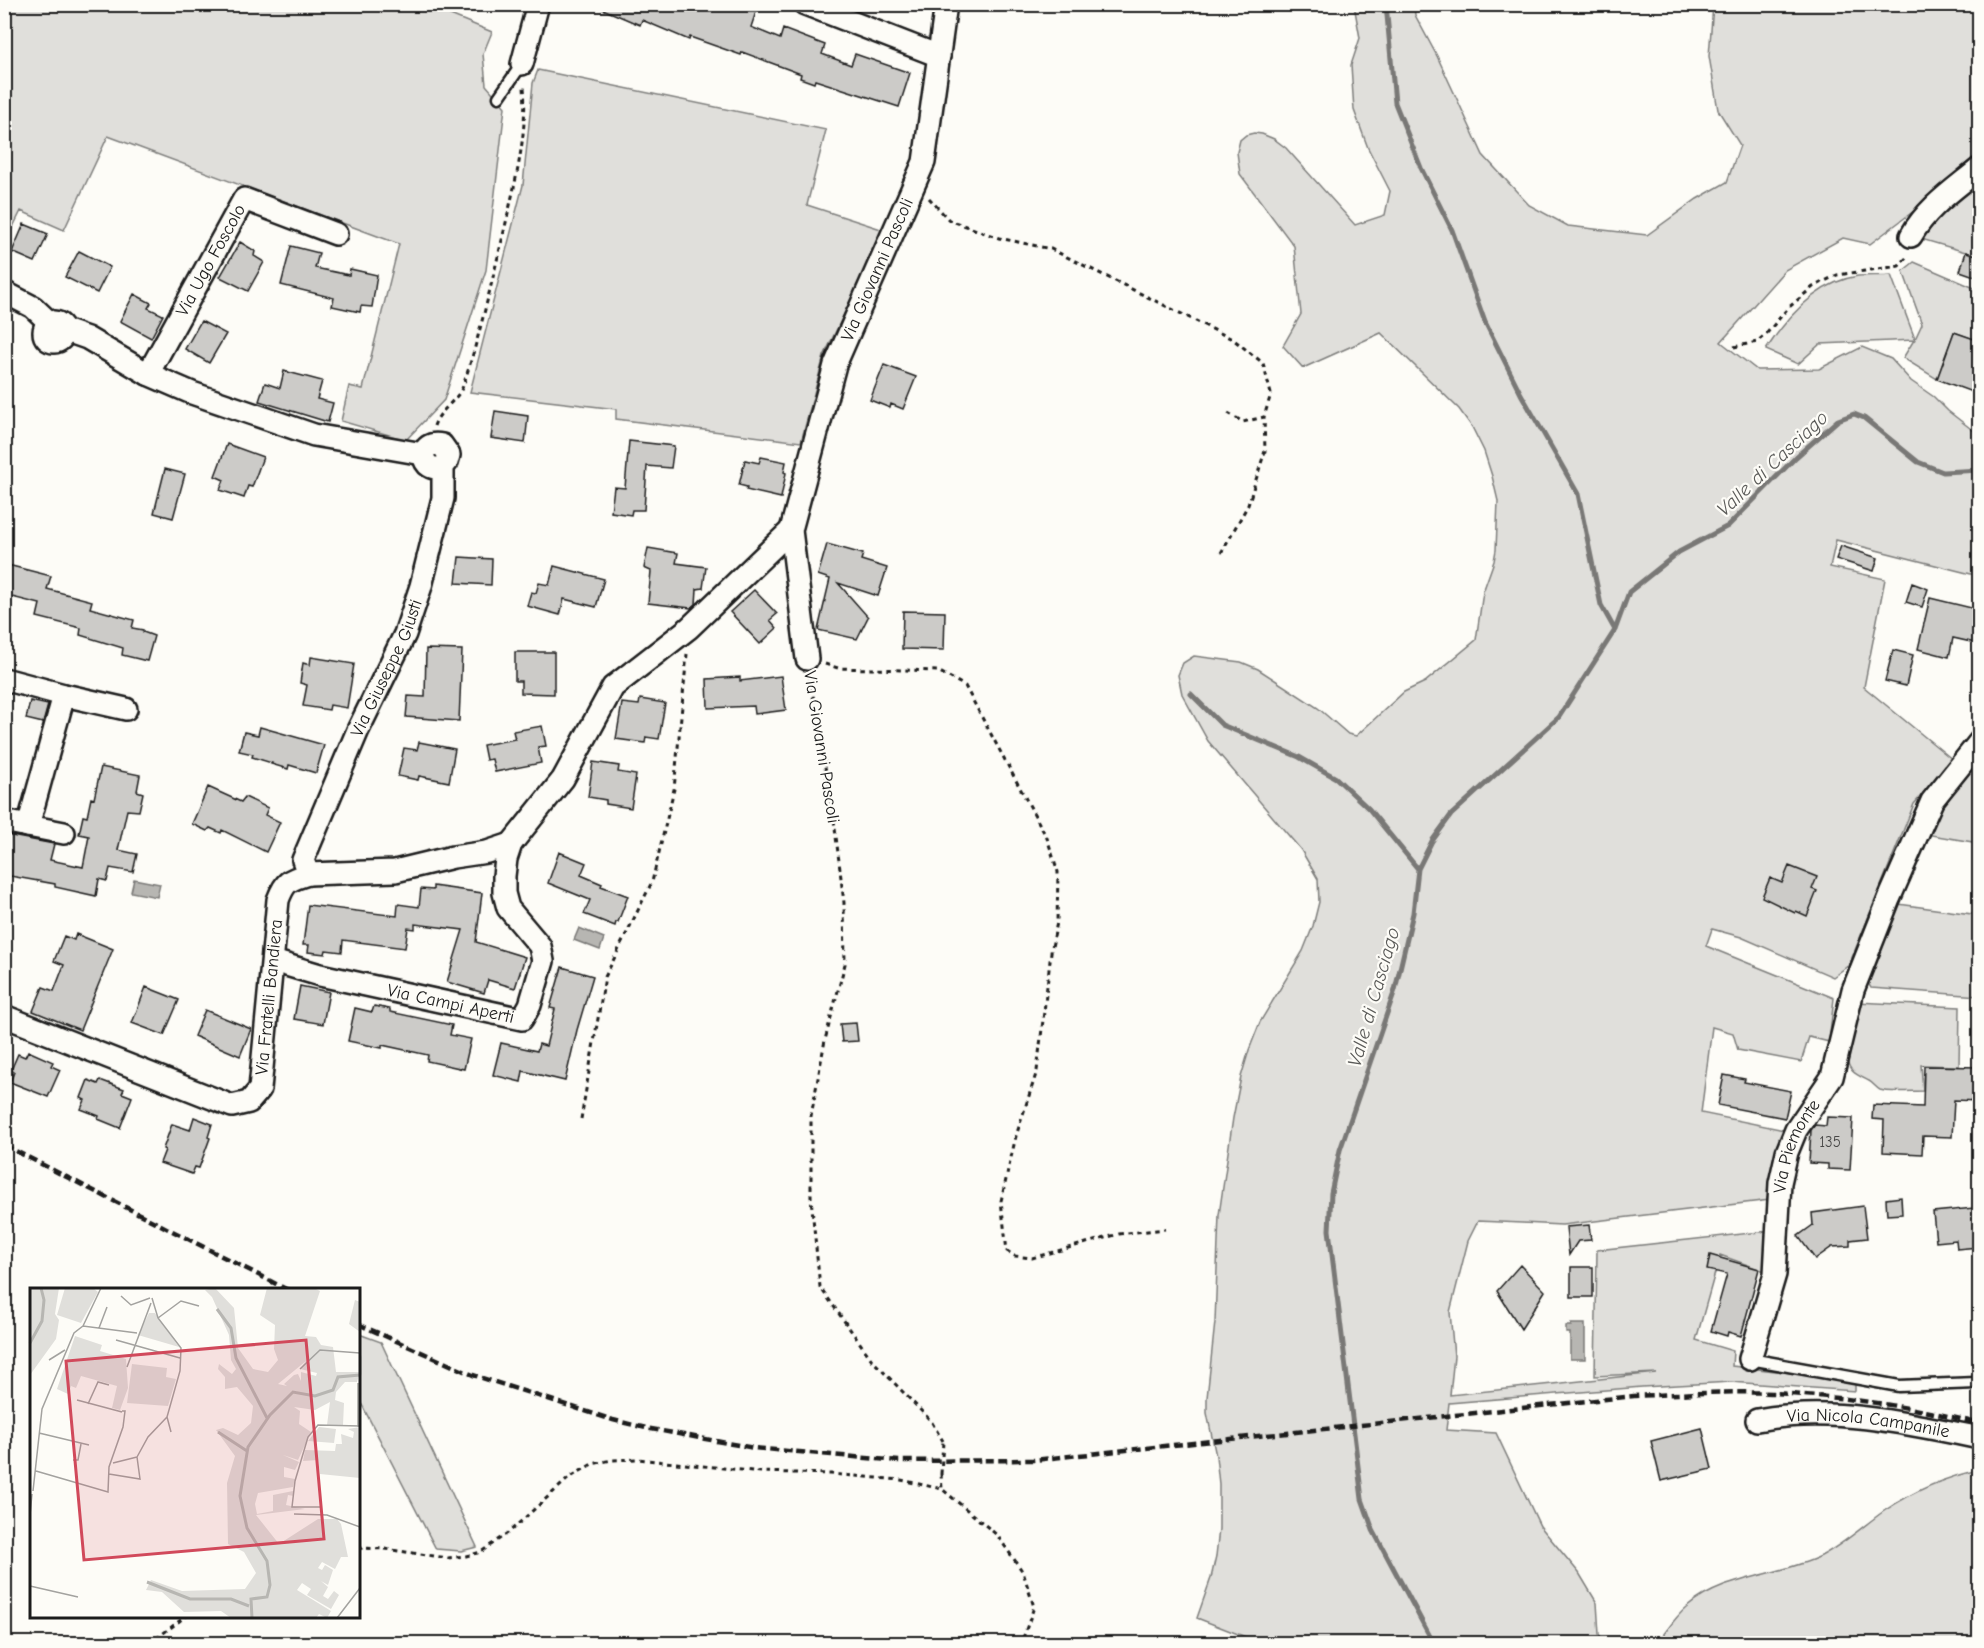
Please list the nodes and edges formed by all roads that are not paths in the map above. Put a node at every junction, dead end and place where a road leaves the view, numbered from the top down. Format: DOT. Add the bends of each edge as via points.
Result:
graph roads {
  1 [pos="538,4"];
  2 [pos="805,4"];
  3 [pos="946,4"];
  4 [pos="939,56"];
  5 [pos="522,64"];
  6 [pos="499,97"];
  7 [pos="1980,168"];
  8 [pos="336,234"];
  9 [pos="1910,246"];
  10 [pos="4,292"];
  11 [pos="148,374"];
  12 [pos="791,530"];
  13 [pos="807,659"];
  14 [pos="4,679"];
  15 [pos="63,695"];
  16 [pos="126,709"];
  17 [pos="1980,741"];
  18 [pos="4,821"];
  19 [pos="28,826"];
  20 [pos="64,833"];
  21 [pos="511,844"];
  22 [pos="305,867"];
  23 [pos="273,961"];
  24 [pos="4,1016"];
  25 [pos="1750,1359"];
  26 [pos="1976,1383"];
  27 [pos="1757,1420"];
  28 [pos="1980,1438"];
  1 -- 5 [label="street"];
  2 -- 4 [label="street"];
  3 -- 4 [label="street, Via Giovanni Pascoli"];
  4 -- 12 [label="street, Via Giovanni Pascoli" via="924,162 835,365"];
  5 -- 6 [label="lane"];
  7 -- 9 [label="street" via="1919,221"];
  8 -- 11 [label="street, Via Ugo Foscolo" via="244,199"];
  10 -- 11 [label="street, Via Giuseppe Giusti" via="33,307 57,326 87,338"];
  11 -- 22 [label="street, Via Giuseppe Giusti" via="314,435 426,450 435,443 447,449 443,498 405,634 358,730"];
  12 -- 13 [label="street, Via Giovanni Pascoli"];
  12 -- 21 [label="street" via="689,628 613,687 563,779"];
  14 -- 15 [label="street"];
  15 -- 16 [label="street"];
  15 -- 19 [label="street"];
  17 -- 25 [label="street, Via Piemonte" via="1932,801 1853,990 1832,1077 1796,1130 1787,1152 1780,1183 1775,1274"];
  18 -- 19 [label="street"];
  19 -- 20 [label="street"];
  21 -- 22 [label="street" via="395,871"];
  21 -- 23 [label="street, Via Campi Aperti" via="504,876 508,908 540,946 543,961 522,1019"];
  22 -- 23 [label="street, Via Fratelli Bandiera" via="283,886 278,900"];
  23 -- 24 [label="street, Via Fratelli Bandiera" via="260,1089 249,1102 232,1106"];
  25 -- 26 [label="lane, Via Piemonte" via="1899,1386"];
  27 -- 28 [label="street, Via Nicola Campanile" via="1836,1416 1903,1423"];
}
